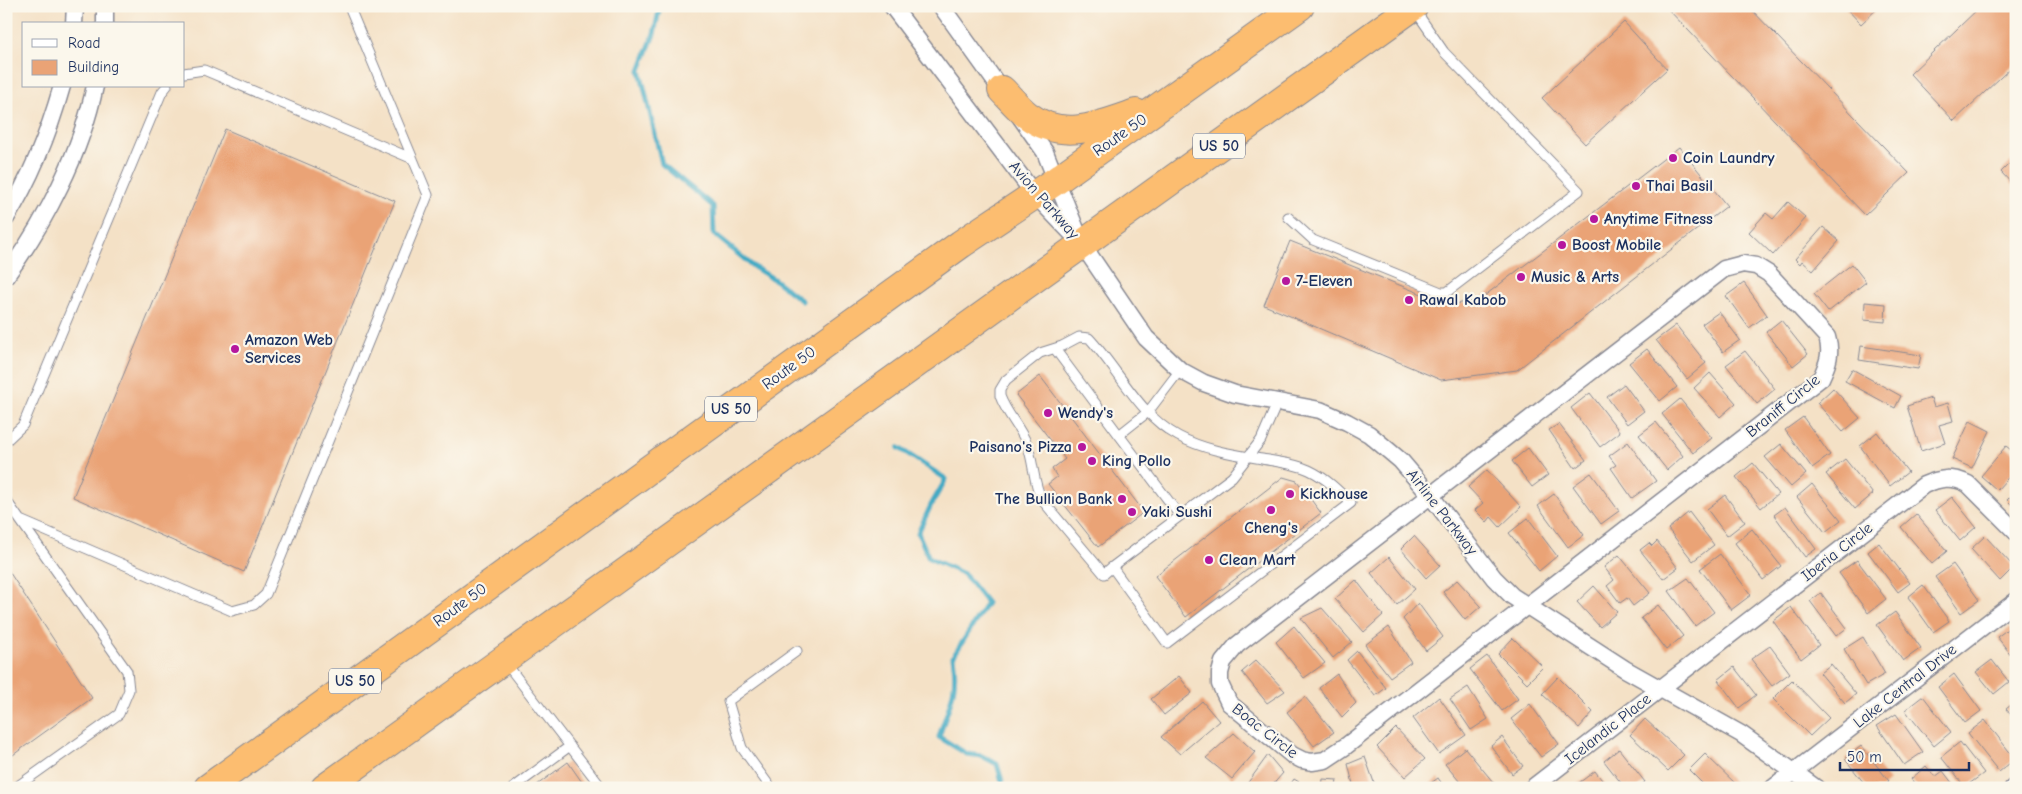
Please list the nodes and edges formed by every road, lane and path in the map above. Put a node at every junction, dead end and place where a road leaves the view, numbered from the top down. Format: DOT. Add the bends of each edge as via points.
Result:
graph roads {
  1 [pos="75,6"];
  2 [pos="106,6"];
  3 [pos="349,6"];
  4 [pos="892,6"];
  5 [pos="941,6"];
  6 [pos="1300,6"];
  7 [pos="1413,7"];
  8 [pos="74,22"];
  9 [pos="105,22"];
  10 [pos="185,73"];
  11 [pos="61,88"];
  12 [pos="95,88"];
  13 [pos="165,88"];
  14 [pos="1002,90"];
  15 [pos="1164,104"];
  16 [pos="413,159"];
  17 [pos="1057,180"];
  18 [pos="1035,195"];
  19 [pos="1288,216"];
  20 [pos="6,218"];
  21 [pos="1082,244"];
  22 [pos="6,276"];
  23 [pos="1055,349"];
  24 [pos="1180,370"];
  25 [pos="1278,401"];
  26 [pos="1148,412"];
  27 [pos="1119,435"];
  28 [pos="6,441"];
  29 [pos="1250,457"];
  30 [pos="1430,495"];
  31 [pos="6,500"];
  32 [pos="1180,516"];
  33 [pos="20,520"];
  34 [pos="2016,532"];
  35 [pos="1112,567"];
  36 [pos="2016,601"];
  37 [pos="1528,606"];
  38 [pos="798,651"];
  39 [pos="503,660"];
  40 [pos="1660,689"];
  41 [pos="570,746"];
  42 [pos="1794,772"];
  43 [pos="16,788"];
  44 [pos="208,788"];
  45 [pos="325,788"];
  46 [pos="513,788"];
  47 [pos="602,788"];
  48 [pos="771,788"];
  49 [pos="1532,788"];
  50 [pos="1773,788"];
  51 [pos="1816,788"];
  1 -- 8 [label="street"];
  2 -- 9 [label="street"];
  3 -- 16 [label="lane"];
  4 -- 18 [label="street, Avion Parkway"];
  5 -- 14 [label="street, Avion Parkway"];
  6 -- 15 [label="highway, Route 50 / US 50"];
  7 -- 19 [label="lane" via="1444,52 1579,192 1447,292 1313,240"];
  7 -- 21 [label="highway, US 50"];
  10 -- 16 [label="lane" via="204,70"];
  11 -- 20 [label="street" via="54,117 37,158"];
  12 -- 22 [label="street" via="88,116 59,186 28,246"];
  13 -- 28 [label="lane" via="23,425"];
  14 -- 15 [label="highway" via="1026,114 1045,126 1079,130"];
  14 -- 17 [label="street, Avion Parkway" via="1045,152"];
  15 -- 17 [label="highway, Route 50 / US 50"];
  16 -- 33 [label="lane" via="428,194 266,594 254,605 232,611"];
  17 -- 18 [label="highway, Route 50 / US 50"];
  17 -- 21 [label="street, Avion Parkway"];
  18 -- 21 [label="street, Avion Parkway"];
  18 -- 44 [label="highway, Route 50 / US 50" via="961,244"];
  21 -- 24 [label="street, Airline Parkway" via="1146,338"];
  21 -- 39 [label="highway, US 50"];
  23 -- 26 [label="lane" via="1079,337 1090,338"];
  23 -- 27 [label="lane"];
  23 -- 35 [label="lane" via="1040,353 1006,380 1000,396 1027,444 1042,500 1104,574"];
  24 -- 25 [label="street, Airline Parkway" via="1235,394"];
  24 -- 26 [label="lane"];
  25 -- 29 [label="lane"];
  25 -- 30 [label="street, Airline Parkway" via="1320,410 1369,434 1401,461"];
  26 -- 27 [label="lane"];
  26 -- 29 [label="lane" via="1165,428 1202,447"];
  27 -- 32 [label="lane"];
  29 -- 32 [label="lane" via="1232,478"];
  29 -- 35 [label="lane" via="1308,469 1332,484 1351,502 1167,643"];
  30 -- 37 [label="street, Airline Parkway" via="1494,578"];
  30 -- 37 [label="street, Boac Circle" via="1237,645 1223,662 1220,672 1220,684 1229,703 1292,755 1312,762 1325,760"];
  30 -- 37 [label="street, Braniff Circle" via="1724,269 1743,264 1756,266 1769,274 1818,326 1827,337 1830,354 1821,378"];
  31 -- 33 [label="lane"];
  32 -- 35 [label="lane"];
  33 -- 43 [label="lane" via="127,671 129,690 119,714"];
  34 -- 40 [label="street, Iberia Circle" via="1968,484 1958,479 1935,480 1924,485"];
  36 -- 42 [label="street, Lake Central Drive"];
  37 -- 40 [label="street, Airline Parkway"];
  38 -- 48 [label="lane" via="728,701 742,748"];
  39 -- 41 [label="lane"];
  39 -- 45 [label="highway, US 50"];
  40 -- 42 [label="street, Airline Parkway" via="1741,734"];
  40 -- 49 [label="street, Icelandic Place"];
  41 -- 46 [label="lane"];
  41 -- 47 [label="lane"];
  42 -- 50 [label="street, Lake Central Drive"];
  42 -- 51 [label="street, Airline Parkway"];
}
